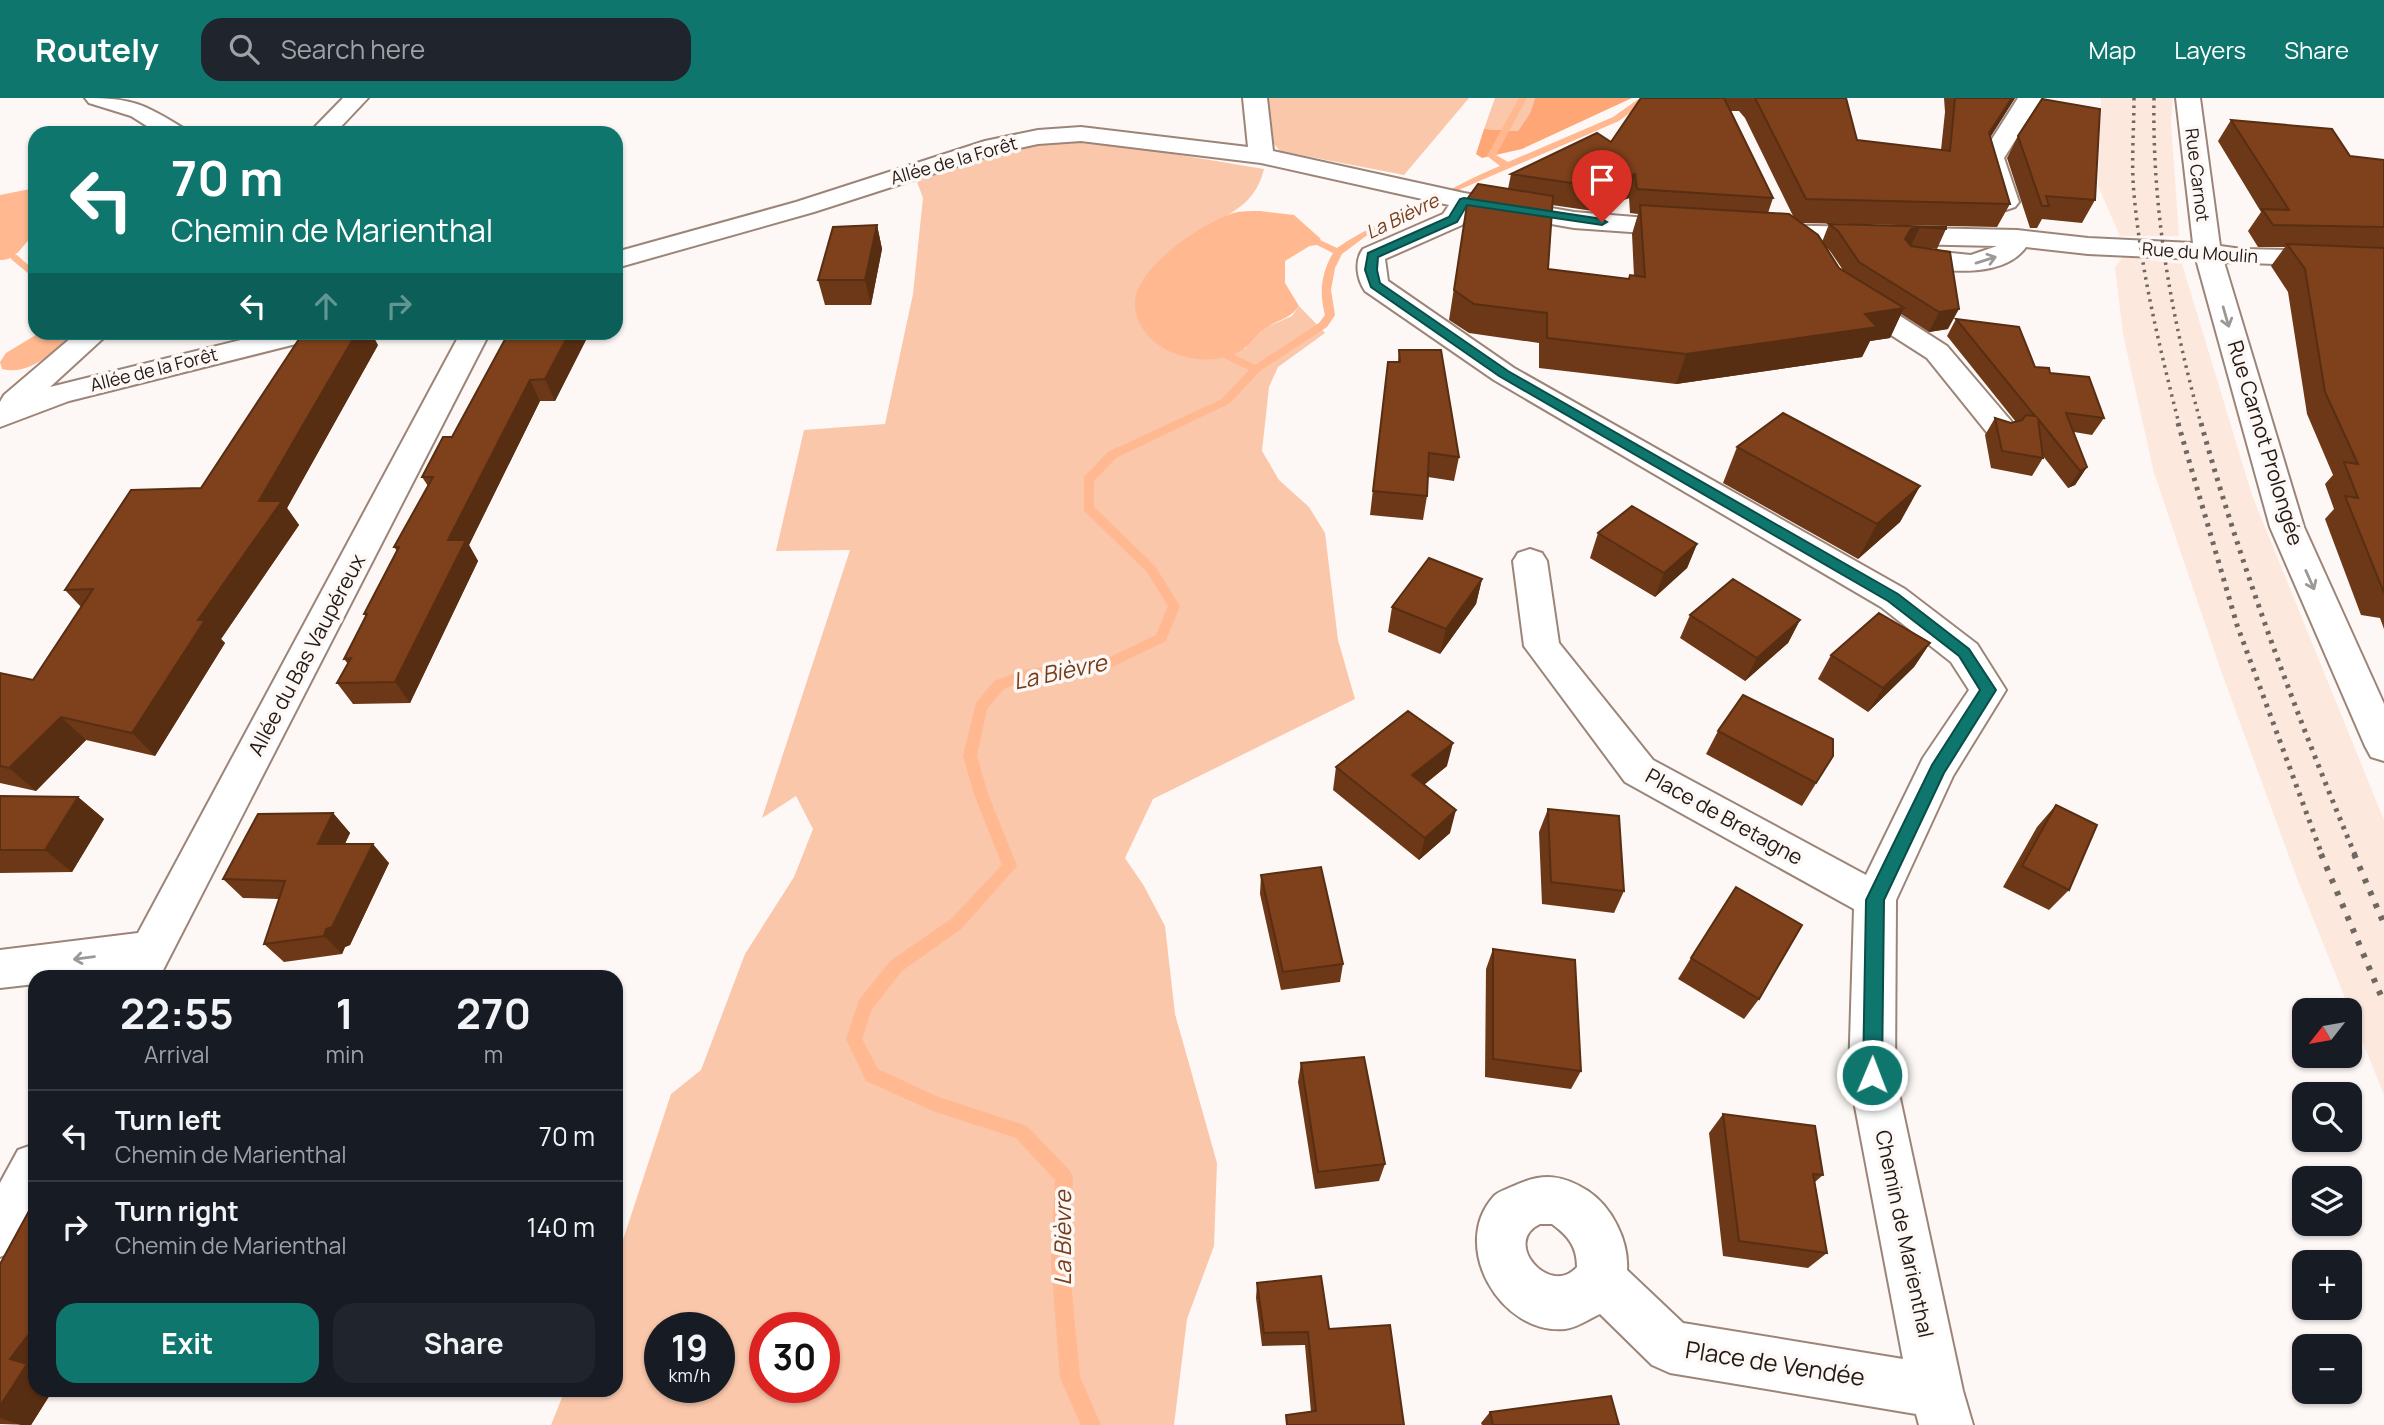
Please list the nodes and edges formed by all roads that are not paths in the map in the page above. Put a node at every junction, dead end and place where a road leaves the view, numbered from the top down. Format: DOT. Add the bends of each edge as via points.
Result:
graph roads {
  1 [pos="356,98"];
  2 [pos="1255,98"];
  3 [pos="2031,98"];
  4 [pos="2188,98"];
  5 [pos="105,99"];
  6 [pos="164,126"];
  7 [pos="328,126"];
  8 [pos="1261,156"];
  9 [pos="1464,201"];
  10 [pos="1713,230"];
  11 [pos="1741,232"];
  12 [pos="2017,238"];
  13 [pos="1801,244"];
  14 [pos="2207,252"];
  15 [pos="623,258"];
  16 [pos="2384,260"];
  17 [pos="87,340"];
  18 [pos="278,340"];
  19 [pos="472,340"];
  20 [pos="0,416"];
  21 [pos="2000,428"];
  22 [pos="1530,561"];
  23 [pos="2384,746"];
  24 [pos="1875,900"];
  25 [pos="145,963"];
  26 [pos="0,968"];
  27 [pos="28,1180"];
  28 [pos="0,1232"];
  29 [pos="1599,1278"];
  30 [pos="1941,1408"];
  1 -- 7 [label="street"];
  2 -- 8 [label="street"];
  3 -- 12 [label="street" via="1992,158"];
  4 -- 14 [label="street, Rue Carnot"];
  5 -- 6 [label="street"];
  8 -- 9 [label="street, Allée de la Forêt"];
  8 -- 15 [label="street, Allée de la Forêt" via="1082,134 1038,137 993,146 805,207"];
  9 -- 10 [label="street" via="1574,220"];
  9 -- 24 [label="street, Chemin de Marienthal" via="1453,219 1372,255 1375,285 1504,374 1893,598 1964,653 1989,690 1937,769"];
  11 -- 13 [label="street"];
  12 -- 13 [label="street" via="1993,260 1970,264"];
  12 -- 14 [label="street, Rue du Moulin"];
  13 -- 21 [label="street" via="1838,289 1937,352"];
  14 -- 16 [label="street, Rue du Moulin"];
  14 -- 23 [label="street, Rue Carnot Prolongée, one-way" via="2287,527"];
  17 -- 20 [label="street"];
  18 -- 20 [label="street, Allée de la Forêt" via="59,394"];
  19 -- 25 [label="street, Allée du Bas Vaupéreux"];
  22 -- 24 [label="street, Place de Bretagne" via="1542,646 1639,771"];
  24 -- 30 [label="street, Chemin de Marienthal" via="1872,1075"];
  25 -- 26 [label="street, one-way"];
  27 -- 28 [label="street"];
  29 -- 30 [label="street, Place de Vendée" via="1670,1347"];
}
